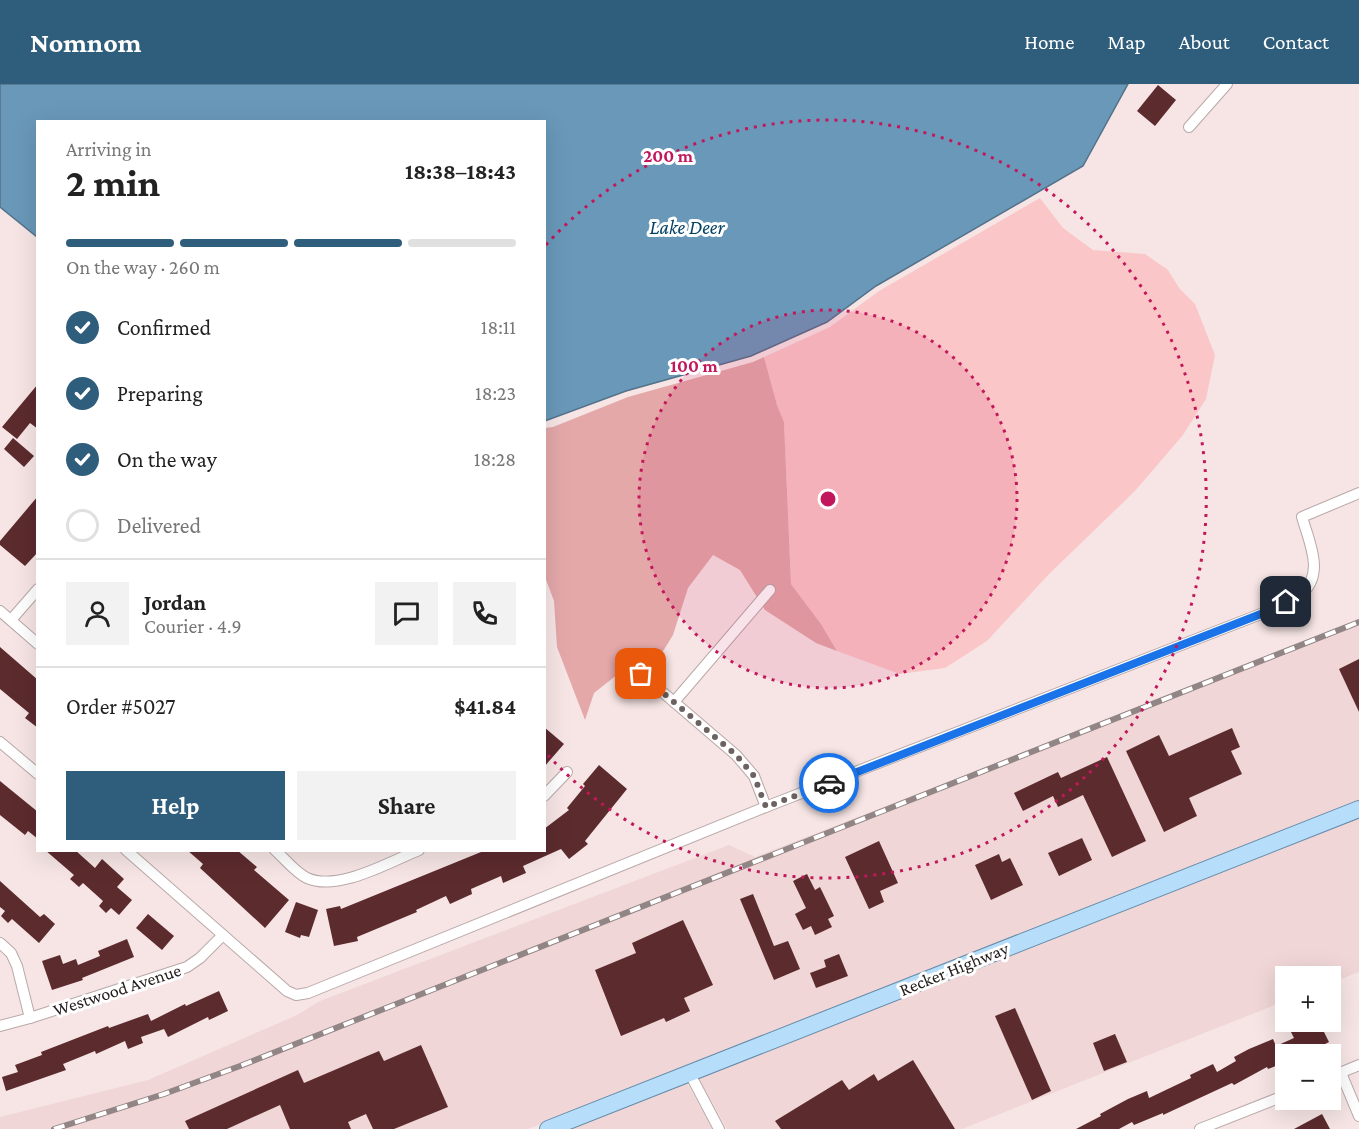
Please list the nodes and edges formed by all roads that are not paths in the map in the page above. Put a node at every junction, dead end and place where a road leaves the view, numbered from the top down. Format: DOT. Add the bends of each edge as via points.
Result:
graph roads {
  1 [pos="1227,84"];
  2 [pos="1189,127"];
  3 [pos="1359,493"];
  4 [pos="770,590"];
  5 [pos="36,591"];
  6 [pos="0,611"];
  7 [pos="11,620"];
  8 [pos="36,642"];
  9 [pos="625,660"];
  10 [pos="674,702"];
  11 [pos="0,742"];
  12 [pos="567,771"];
  13 [pos="36,772"];
  14 [pos="546,794"];
  15 [pos="766,807"];
  16 [pos="1359,809"];
  17 [pos="128,852"];
  18 [pos="277,852"];
  19 [pos="413,852"];
  20 [pos="223,934"];
  21 [pos="0,943"];
  22 [pos="30,1018"];
  23 [pos="0,1026"];
  24 [pos="1359,1065"];
  25 [pos="1341,1073"];
  26 [pos="690,1074"];
  27 [pos="1341,1084"];
  28 [pos="1275,1099"];
  29 [pos="1359,1116"];
  30 [pos="1204,1128"];
  31 [pos="548,1129"];
  32 [pos="719,1129"];
  1 -- 2 [label="street"];
  3 -- 15 [label="street" via="1302,517 1315,562 1312,580 1301,595"];
  4 -- 10 [label="street"];
  5 -- 7 [label="street"];
  6 -- 7 [label="street"];
  7 -- 8 [label="street"];
  9 -- 10 [label="street"];
  10 -- 15 [label="street" via="736,755 754,776"];
  11 -- 13 [label="street"];
  12 -- 14 [label="street"];
  15 -- 20 [label="street" via="308,993 287,991"];
  16 -- 26 [label="main road, Recker Highway"];
  17 -- 20 [label="street"];
  18 -- 19 [label="street" via="306,878 326,883 341,882"];
  20 -- 22 [label="street, Westwood Avenue" via="187,967"];
  21 -- 22 [label="street" via="17,966"];
  22 -- 23 [label="street, Westwood Avenue"];
  24 -- 25 [label="street"];
  26 -- 31 [label="main road, Recker Highway"];
  26 -- 32 [label="street"];
  27 -- 29 [label="street"];
  28 -- 30 [label="street"];
}
